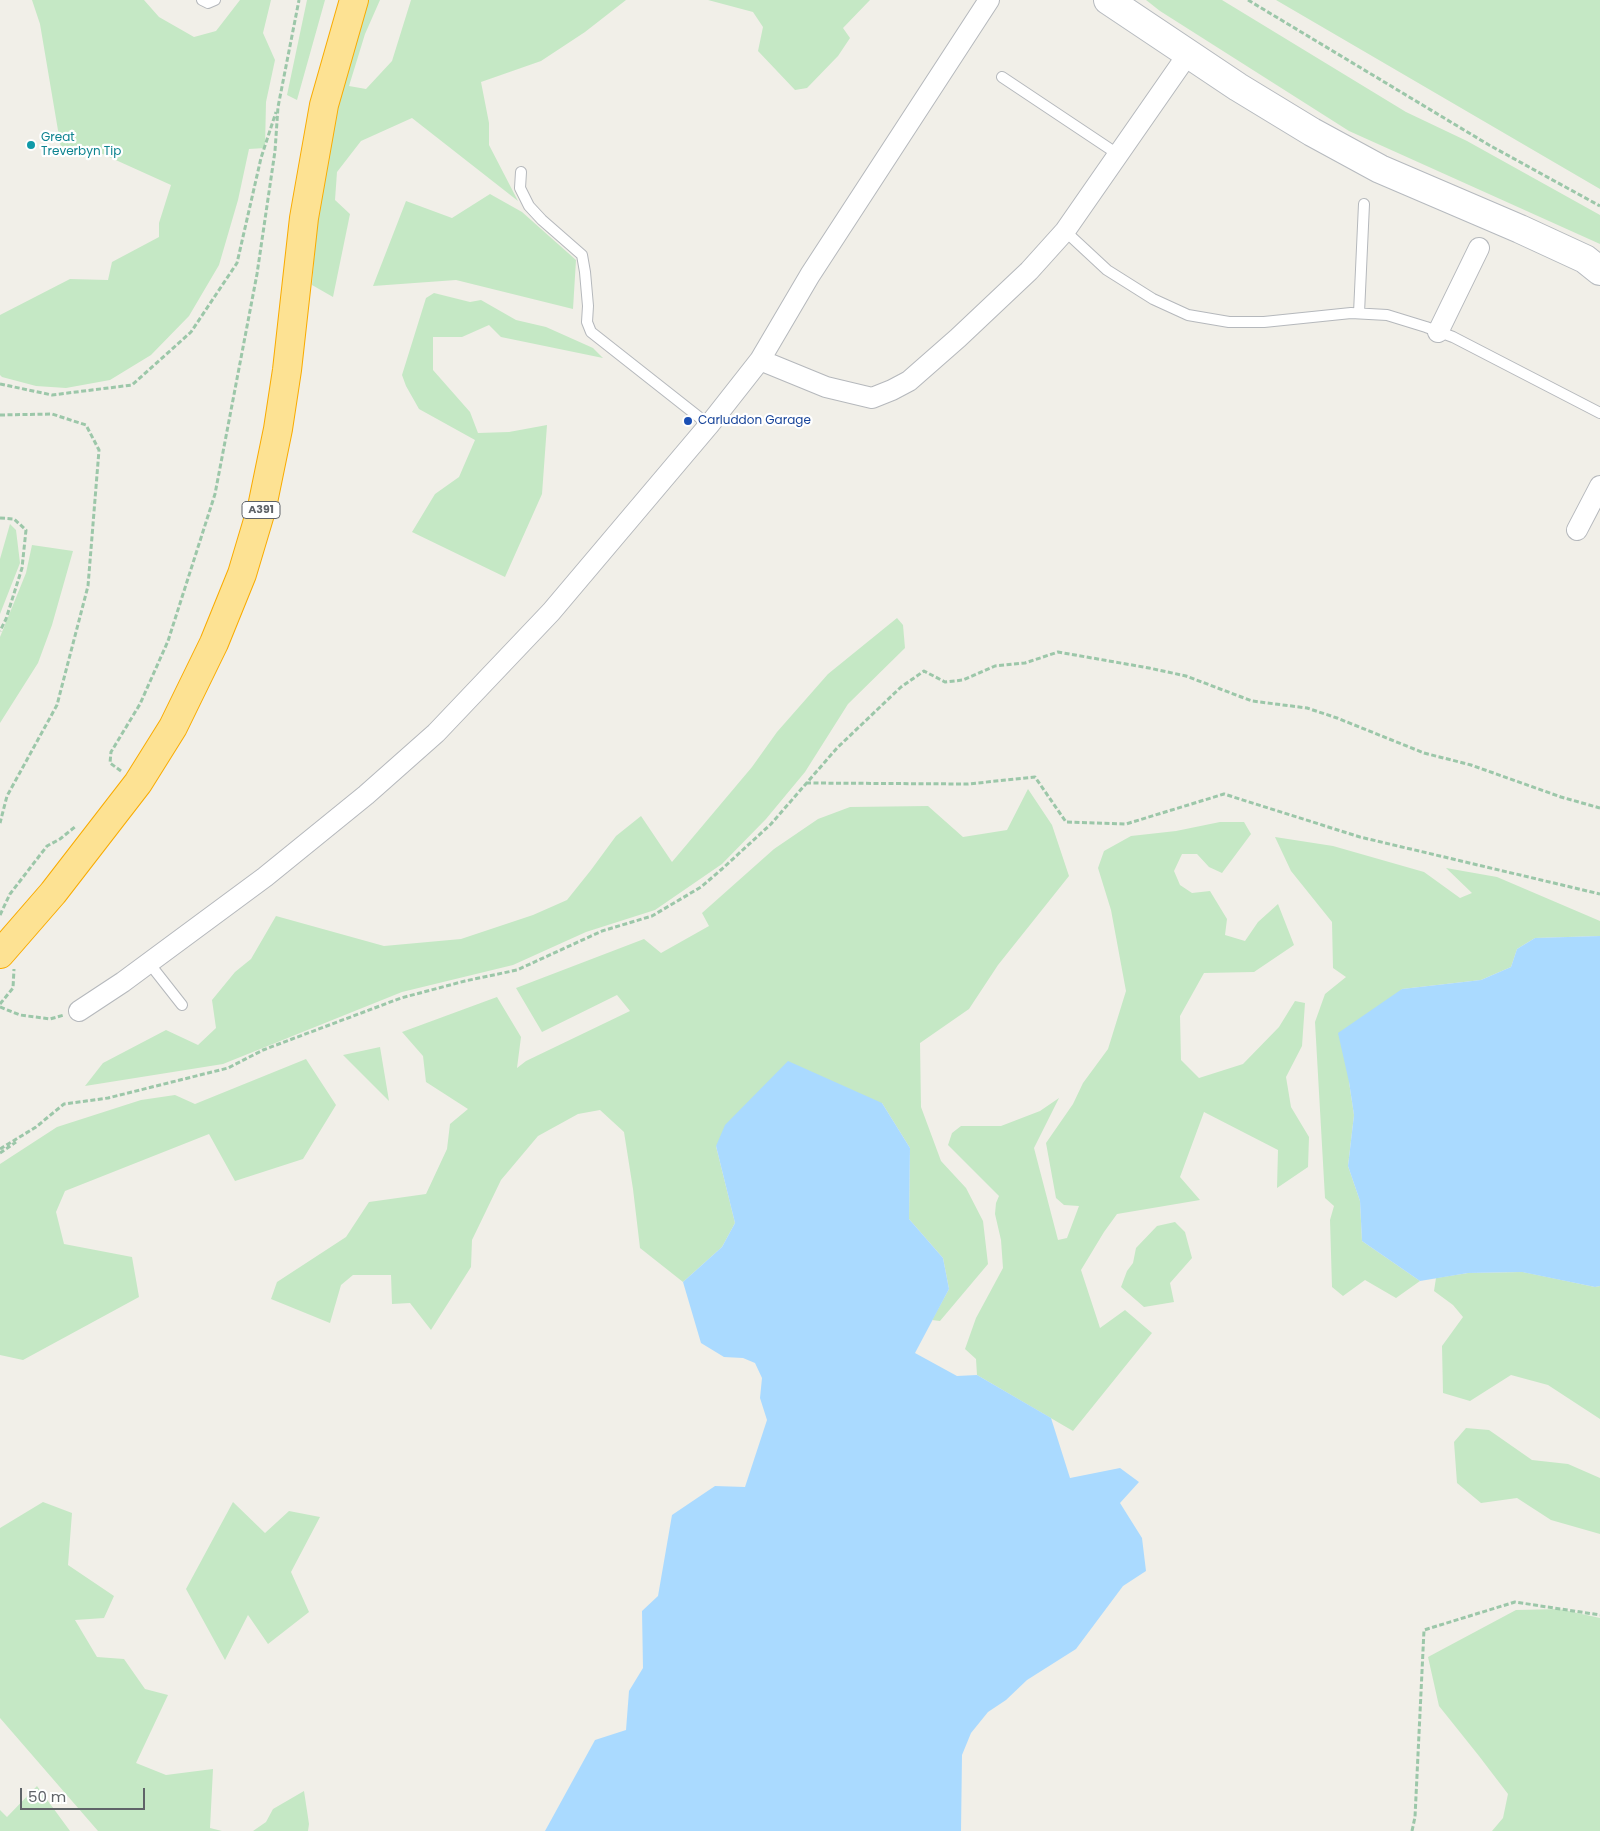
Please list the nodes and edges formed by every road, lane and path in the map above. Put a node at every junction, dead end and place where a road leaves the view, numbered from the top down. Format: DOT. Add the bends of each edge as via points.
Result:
graph roads {
  1 [pos="202,0"];
  2 [pos="215,0"];
  3 [pos="299,0"];
  4 [pos="354,0"];
  5 [pos="989,0"];
  6 [pos="1108,0"];
  7 [pos="1248,0"];
  8 [pos="1188,54"];
  9 [pos="1002,77"];
  10 [pos="278,107"];
  11 [pos="1119,155"];
  12 [pos="520,172"];
  13 [pos="1364,204"];
  14 [pos="1600,206"];
  15 [pos="1065,231"];
  16 [pos="1479,248"];
  17 [pos="1600,271"];
  18 [pos="1359,313"];
  19 [pos="1438,332"];
  20 [pos="760,360"];
  21 [pos="0,384"];
  22 [pos="1600,413"];
  23 [pos="0,416"];
  24 [pos="709,425"];
  25 [pos="1597,497"];
  26 [pos="0,518"];
  27 [pos="1577,530"];
  28 [pos="0,631"];
  29 [pos="127,764"];
  30 [pos="121,772"];
  31 [pos="116,779"];
  32 [pos="806,784"];
  33 [pos="1600,808"];
  34 [pos="0,823"];
  35 [pos="78,824"];
  36 [pos="1600,894"];
  37 [pos="0,914"];
  38 [pos="0,954"];
  39 [pos="149,963"];
  40 [pos="182,1005"];
  41 [pos="0,1007"];
  42 [pos="79,1011"];
  43 [pos="36,1127"];
  44 [pos="0,1149"];
  45 [pos="0,1153"];
  46 [pos="1600,1615"];
  47 [pos="1412,1831"];
  1 -- 2 [label="lane" via="208,3"];
  3 -- 10 [label="path"];
  4 -- 38 [label="highway, A391" via="324,105 304,218 278,429 262,507 242,574 214,643 177,719 138,783 54,893"];
  5 -- 20 [label="street" via="810,275"];
  6 -- 8 [label="street"];
  7 -- 14 [label="path" via="1489,145"];
  8 -- 11 [label="street"];
  8 -- 17 [label="street" via="1238,88 1380,169 1520,229 1585,260"];
  9 -- 11 [label="lane"];
  10 -- 21 [label="path" via="261,158 238,263 191,332 132,385 52,395"];
  10 -- 30 [label="path" via="275,151 257,274 215,494 168,641 140,704 111,752 110,763"];
  11 -- 15 [label="street"];
  12 -- 24 [label="lane" via="520,188 529,206 582,255 587,322 591,332"];
  13 -- 18 [label="lane"];
  15 -- 18 [label="lane" via="1108,270 1154,299 1188,314 1229,322 1264,322"];
  15 -- 20 [label="street" via="1029,271 958,338 909,381 892,390 872,398 826,387"];
  16 -- 19 [label="street"];
  18 -- 19 [label="lane" via="1387,315"];
  19 -- 22 [label="lane"];
  20 -- 24 [label="street"];
  23 -- 34 [label="path" via="52,414 86,425 99,450 88,586 57,705 7,796"];
  24 -- 39 [label="street" via="551,612 436,733 265,877"];
  25 -- 27 [label="street"];
  26 -- 28 [label="path" via="14,519 26,530 22,568"];
  29 -- 30 [label="path"];
  30 -- 31 [label="path"];
  32 -- 33 [label="path" via="837,748 900,686 924,671 945,682 963,680 995,666 1025,663 1058,652 1186,676 1252,701 1307,708 1424,753 1471,765"];
  32 -- 36 [label="path" via="968,784 1035,777 1066,822 1126,824 1224,794 1360,837"];
  32 -- 43 [label="path" via="771,824 701,887 652,916 602,931 517,970 400,998 302,1034 228,1068 108,1098 64,1104"];
  35 -- 37 [label="path" via="46,846 10,894"];
  39 -- 40 [label="lane"];
  39 -- 42 [label="street"];
  41 -- 42 [label="path" via="20,1015 50,1019"];
  43 -- 44 [label="path"];
  43 -- 45 [label="path"];
  46 -- 47 [label="path" via="1515,1602 1424,1630"];
}
